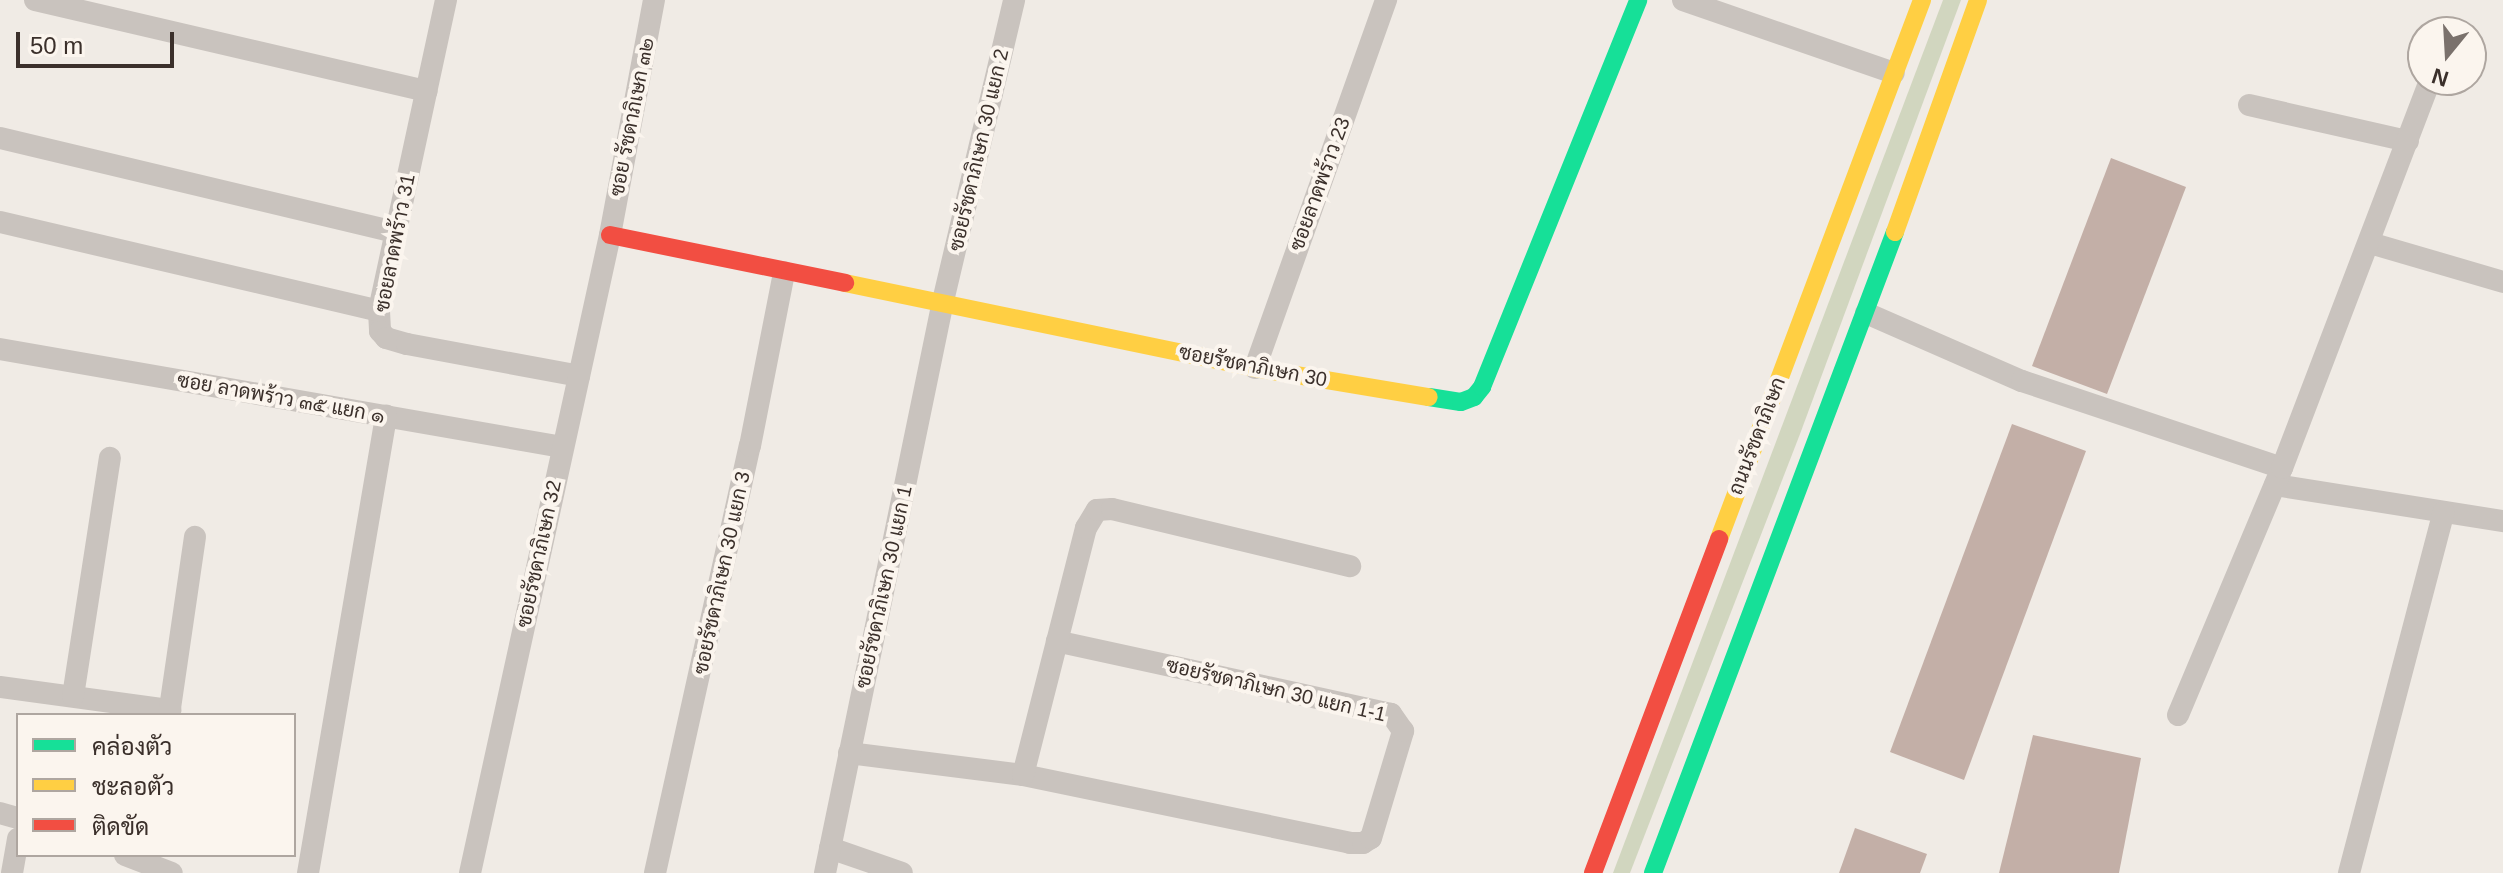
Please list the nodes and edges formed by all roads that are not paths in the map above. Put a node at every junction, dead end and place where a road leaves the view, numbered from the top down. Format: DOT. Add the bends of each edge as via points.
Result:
graph roads {
  1 [pos="35,0"];
  2 [pos="446,0"];
  3 [pos="654,0"];
  4 [pos="1014,0"];
  5 [pos="1386,0"];
  6 [pos="1638,0"];
  7 [pos="1683,0"];
  8 [pos="1922,0"];
  9 [pos="1978,0"];
  10 [pos="1894,73"];
  11 [pos="427,91"];
  12 [pos="2424,96"];
  13 [pos="2249,105"];
  14 [pos="0,138"];
  15 [pos="2408,141"];
  16 [pos="0,222"];
  17 [pos="396,232"];
  18 [pos="610,235"];
  19 [pos="2370,243"];
  20 [pos="784,272"];
  21 [pos="2503,282"];
  22 [pos="943,301"];
  23 [pos="379,311"];
  24 [pos="1866,313"];
  25 [pos="0,349"];
  26 [pos="1255,368"];
  27 [pos="579,376"];
  28 [pos="386,416"];
  29 [pos="562,447"];
  30 [pos="110,458"];
  31 [pos="2278,476"];
  32 [pos="2444,512"];
  33 [pos="2503,521"];
  34 [pos="195,537"];
  35 [pos="1350,566"];
  36 [pos="1057,641"];
  37 [pos="0,687"];
  38 [pos="73,696"];
  39 [pos="170,712"];
  40 [pos="2178,715"];
  41 [pos="849,753"];
  42 [pos="1023,775"];
  43 [pos="830,848"];
  44 [pos="16,850"];
  45 [pos="147,864"];
  46 [pos="12,873"];
  47 [pos="172,873"];
  48 [pos="308,873"];
  49 [pos="470,873"];
  50 [pos="655,873"];
  51 [pos="825,873"];
  52 [pos="902,873"];
  53 [pos="1593,873"];
  54 [pos="1653,873"];
  55 [pos="2349,873"];
  1 -- 11 [label="street"];
  2 -- 11 [label="street, ซอยลาดพร้าว 31"];
  3 -- 18 [label="street, ซอย รัชดาภิเษก ๓๒"];
  4 -- 22 [label="street, ซอยรัชดาภิเษก 30 แยก 2"];
  5 -- 26 [label="street, ซอยลาดพร้าว 23"];
  6 -- 26 [label="main road, ซอยรัชดาภิเษก 30" via="1474,397 1461,402"];
  7 -- 10 [label="street"];
  8 -- 10 [label="main road, ถนนรัชดาภิเษก"];
  9 -- 24 [label="main road"];
  10 -- 53 [label="main road, ถนนรัชดาภิเษก"];
  11 -- 17 [label="street, ซอยลาดพร้าว 31"];
  12 -- 15 [label="street"];
  13 -- 15 [label="street"];
  14 -- 17 [label="street"];
  15 -- 19 [label="street"];
  16 -- 23 [label="street"];
  17 -- 23 [label="street, ซอยลาดพร้าว 31"];
  18 -- 20 [label="main road, ซอยรัชดาภิเษก 30"];
  18 -- 27 [label="street, ซอยรัชดาภิเษก 32"];
  19 -- 21 [label="street"];
  19 -- 31 [label="street"];
  20 -- 22 [label="main road, ซอยรัชดาภิเษก 30"];
  20 -- 50 [label="street, ซอยรัชดาภิเษก 30 แยก 3"];
  22 -- 26 [label="main road, ซอยรัชดาภิเษก 30"];
  22 -- 41 [label="street, ซอยรัชดาภิเษก 30 แยก 1"];
  23 -- 27 [label="street, ซอยลาดพร้าว 31" via="380,331 386,338"];
  24 -- 31 [label="street" via="2022,381"];
  24 -- 54 [label="main road"];
  25 -- 28 [label="street, ซอย ลาดพร้าว ๓๕ แยก ๑"];
  27 -- 29 [label="street, ซอยรัชดาภิเษก 32"];
  28 -- 29 [label="street, ซอย ลาดพร้าว ๓๕ แยก ๑"];
  28 -- 48 [label="street"];
  29 -- 49 [label="street, ซอยรัชดาภิเษก 32"];
  30 -- 38 [label="street"];
  31 -- 32 [label="street"];
  31 -- 40 [label="street"];
  32 -- 33 [label="street"];
  32 -- 55 [label="street"];
  34 -- 39 [label="street"];
  35 -- 36 [label="street" via="1112,509 1097,510 1086,528"];
  36 -- 42 [label="street"];
  36 -- 42 [label="street, ซอยรัชดาภิเษก 30 แยก 1-1" via="1391,714 1403,731 1399,752 1371,838 1363,843"];
  37 -- 38 [label="street"];
  38 -- 39 [label="street"];
  41 -- 42 [label="street, ซอยรัชดาภิเษก 30 แยก 1-1"];
  41 -- 43 [label="street, ซอยรัชดาภิเษก 30 แยก 1"];
  43 -- 51 [label="street, ซอยรัชดาภิเษก 30 แยก 1"];
  43 -- 52 [label="street"];
  44 -- 46 [label="street"];
  45 -- 47 [label="street"];
}
